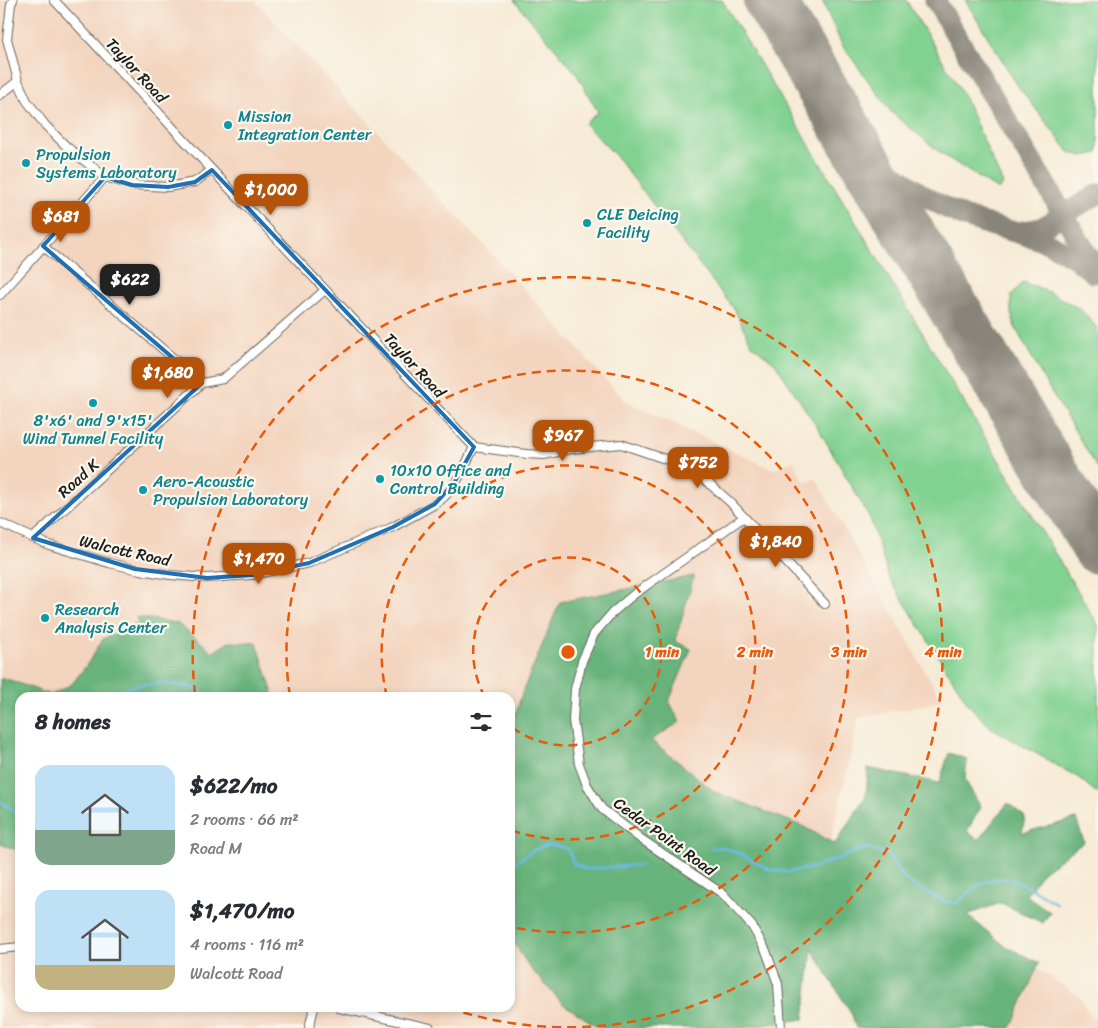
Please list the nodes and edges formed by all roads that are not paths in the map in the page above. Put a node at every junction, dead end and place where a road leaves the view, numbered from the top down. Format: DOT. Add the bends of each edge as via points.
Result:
graph roads {
  1 [pos="13,0"];
  2 [pos="54,0"];
  3 [pos="18,81"];
  4 [pos="0,95"];
  5 [pos="212,170"];
  6 [pos="105,177"];
  7 [pos="43,246"];
  8 [pos="325,290"];
  9 [pos="0,295"];
  10 [pos="202,383"];
  11 [pos="474,446"];
  12 [pos="744,517"];
  13 [pos="0,523"];
  14 [pos="33,538"];
  15 [pos="825,604"];
  16 [pos="15,948"];
  17 [pos="0,949"];
  18 [pos="313,1012"];
  19 [pos="357,1012"];
  20 [pos="309,1028"];
  21 [pos="430,1028"];
  22 [pos="781,1028"];
  1 -- 3 [label="street" via="7,39"];
  2 -- 5 [label="street, Taylor Road"];
  3 -- 4 [label="street"];
  3 -- 6 [label="street" via="27,101 45,125"];
  5 -- 6 [label="street" via="194,182 168,187 132,185"];
  5 -- 8 [label="street, Taylor Road"];
  6 -- 7 [label="street"];
  7 -- 9 [label="street"];
  7 -- 10 [label="street"];
  8 -- 10 [label="street, Road K" via="223,378"];
  8 -- 11 [label="street, Taylor Road"];
  10 -- 14 [label="street, Road K"];
  11 -- 12 [label="street" via="544,455 621,444 664,458 704,479"];
  11 -- 14 [label="street, Walcott Road" via="440,502 393,527 309,562 252,575 207,578 134,569"];
  12 -- 15 [label="street"];
  12 -- 22 [label="street, Cedar Point Road" via="633,595 594,634 582,661 575,689 573,720 579,764 602,809 723,894 752,926 766,951 778,984"];
  13 -- 14 [label="street, Walcott Road"];
  16 -- 17 [label="street"];
  18 -- 20 [label="street"];
  19 -- 21 [label="street"];
}
